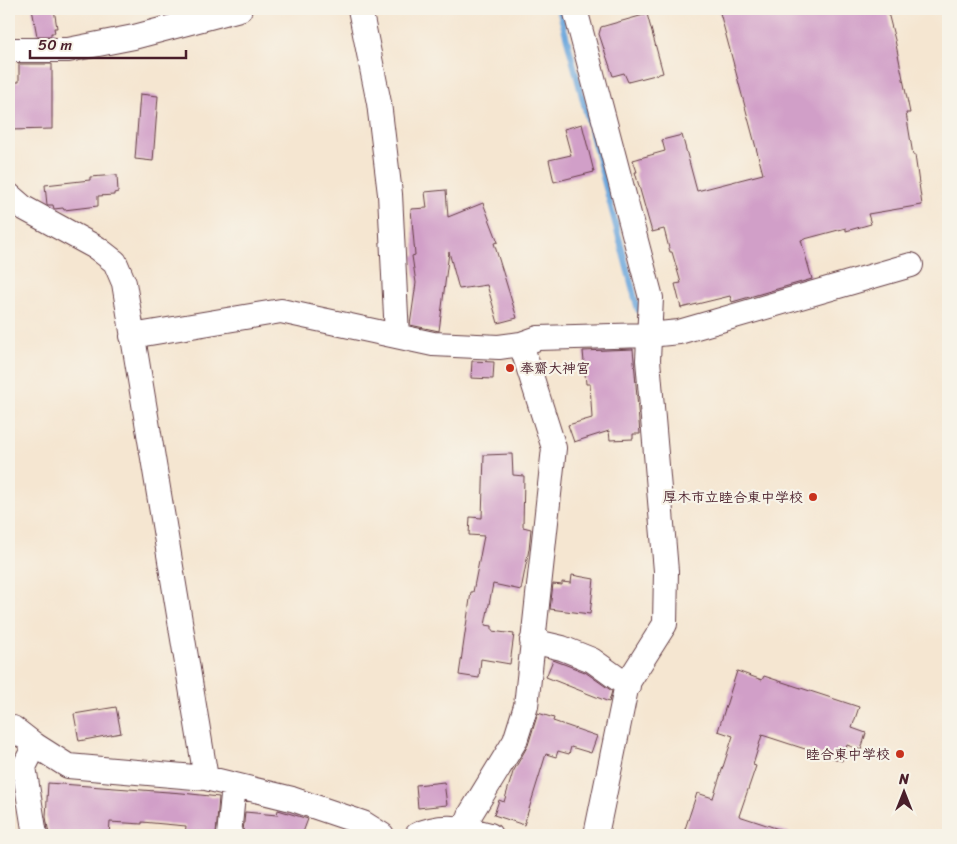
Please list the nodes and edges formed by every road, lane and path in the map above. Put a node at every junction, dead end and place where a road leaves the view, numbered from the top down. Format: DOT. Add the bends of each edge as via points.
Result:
graph roads {
  1 [pos="240,9"];
  2 [pos="360,9"];
  3 [pos="575,9"];
  4 [pos="9,50"];
  5 [pos="9,195"];
  6 [pos="911,265"];
  7 [pos="649,334"];
  8 [pos="132,336"];
  9 [pos="397,336"];
  10 [pos="521,344"];
  11 [pos="532,641"];
  12 [pos="628,686"];
  13 [pos="9,727"];
  14 [pos="35,745"];
  15 [pos="206,778"];
  16 [pos="234,785"];
  17 [pos="465,828"];
  18 [pos="35,835"];
  19 [pos="229,835"];
  20 [pos="382,835"];
  21 [pos="417,835"];
  22 [pos="490,835"];
  23 [pos="596,835"];
  1 -- 4 [label="street" via="134,37 68,50"];
  2 -- 9 [label="street" via="379,103 390,194"];
  3 -- 7 [label="street" via="651,298"];
  5 -- 8 [label="street" via="24,208 97,248 115,262 124,283"];
  6 -- 7 [label="street" via="679,332"];
  7 -- 10 [label="street" via="538,338"];
  7 -- 12 [label="street" via="648,360 666,571 665,624"];
  8 -- 9 [label="street" via="281,311"];
  8 -- 15 [label="street"];
  9 -- 10 [label="street" via="433,344 499,347"];
  10 -- 11 [label="street" via="554,448"];
  11 -- 12 [label="street" via="592,660"];
  11 -- 17 [label="street" via="526,706 514,741"];
  12 -- 23 [label="street"];
  13 -- 14 [label="street"];
  14 -- 15 [label="street" via="68,766"];
  14 -- 18 [label="street" via="24,767"];
  15 -- 16 [label="street"];
  16 -- 19 [label="street"];
  16 -- 20 [label="street" via="292,799 363,823"];
  17 -- 21 [label="street" via="438,828"];
  17 -- 22 [label="street"];
}
